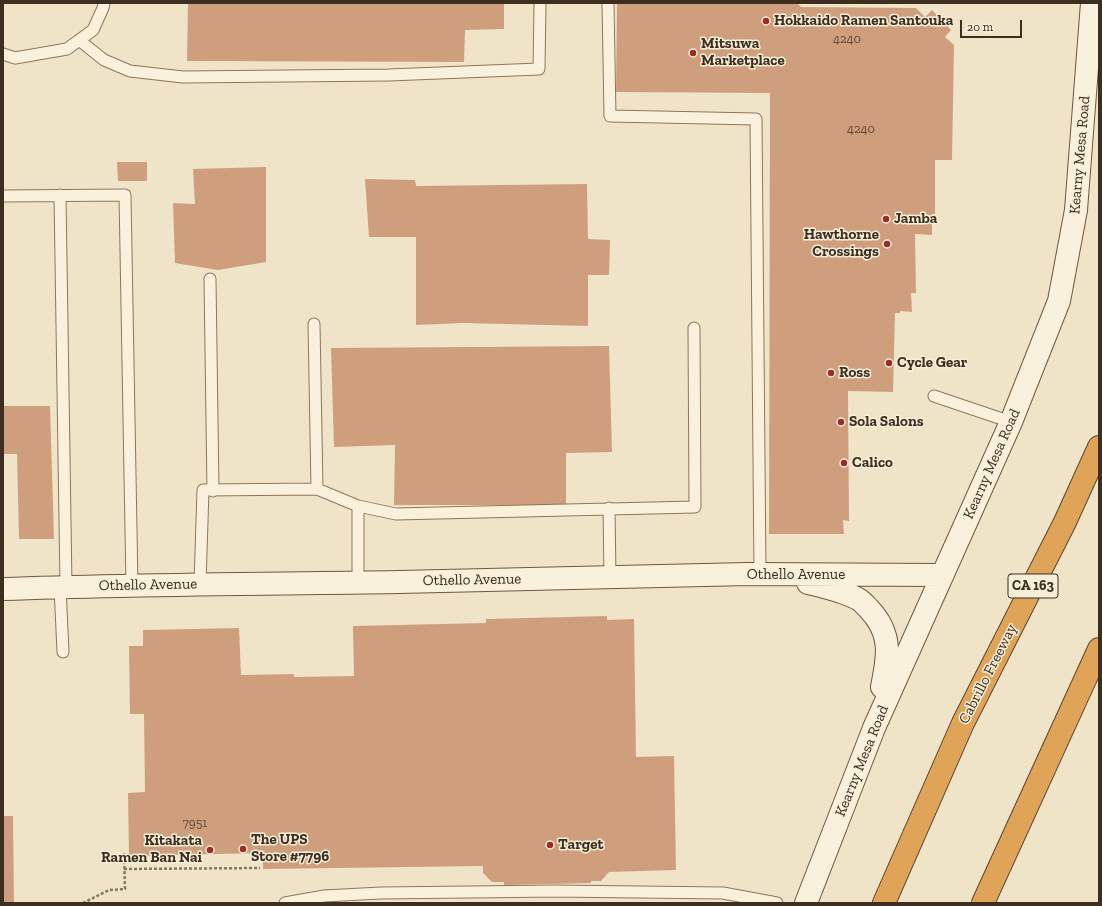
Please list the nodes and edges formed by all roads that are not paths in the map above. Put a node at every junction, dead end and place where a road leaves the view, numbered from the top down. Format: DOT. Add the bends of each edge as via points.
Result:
graph roads {
  1 [pos="104,3"];
  2 [pos="540,3"];
  3 [pos="608,3"];
  4 [pos="1092,3"];
  5 [pos="79,40"];
  6 [pos="3,54"];
  7 [pos="60,195"];
  8 [pos="3,196"];
  9 [pos="210,279"];
  10 [pos="314,324"];
  11 [pos="694,328"];
  12 [pos="934,396"];
  13 [pos="1011,422"];
  14 [pos="1099,447"];
  15 [pos="317,488"];
  16 [pos="213,491"];
  17 [pos="358,506"];
  18 [pos="609,508"];
  19 [pos="760,574"];
  20 [pos="942,575"];
  21 [pos="610,578"];
  22 [pos="358,582"];
  23 [pos="200,584"];
  24 [pos="132,586"];
  25 [pos="63,587"];
  26 [pos="3,589"];
  27 [pos="1099,649"];
  28 [pos="62,652"];
  29 [pos="874,728"];
  30 [pos="285,903"];
  31 [pos="777,903"];
  32 [pos="806,903"];
  33 [pos="884,903"];
  34 [pos="983,903"];
  1 -- 5 [label="lane" via="93,30"];
  2 -- 5 [label="lane" via="539,69 389,75 183,77 130,72 104,60"];
  3 -- 19 [label="lane" via="610,116 756,119"];
  4 -- 13 [label="street, Kearny Mesa Road" via="1076,210 1070,247 1059,301"];
  5 -- 6 [label="lane" via="67,49 15,58"];
  7 -- 8 [label="lane"];
  7 -- 24 [label="lane" via="125,195"];
  7 -- 25 [label="lane"];
  9 -- 16 [label="lane"];
  10 -- 15 [label="lane"];
  11 -- 18 [label="lane" via="696,507"];
  12 -- 13 [label="lane"];
  13 -- 20 [label="street, Kearny Mesa Road"];
  14 -- 33 [label="highway, Cabrillo Freeway / CA 163" via="1065,522 963,723"];
  15 -- 16 [label="lane"];
  15 -- 17 [label="lane"];
  16 -- 23 [label="lane" via="203,490"];
  17 -- 18 [label="lane" via="396,514"];
  17 -- 22 [label="lane"];
  18 -- 21 [label="lane"];
  19 -- 20 [label="street, Othello Avenue"];
  19 -- 21 [label="street, Othello Avenue"];
  19 -- 29 [label="street" via="835,590 860,599 875,615 886,636 888,658"];
  20 -- 29 [label="street, Kearny Mesa Road"];
  21 -- 22 [label="street, Othello Avenue"];
  22 -- 23 [label="street, Othello Avenue"];
  23 -- 24 [label="street, Othello Avenue"];
  24 -- 25 [label="street, Othello Avenue"];
  25 -- 26 [label="street, Othello Avenue"];
  25 -- 28 [label="lane"];
  27 -- 34 [label="highway"];
  29 -- 32 [label="street, Kearny Mesa Road"];
  30 -- 31 [label="lane" via="324,896 381,893 556,891 723,893"];
}
